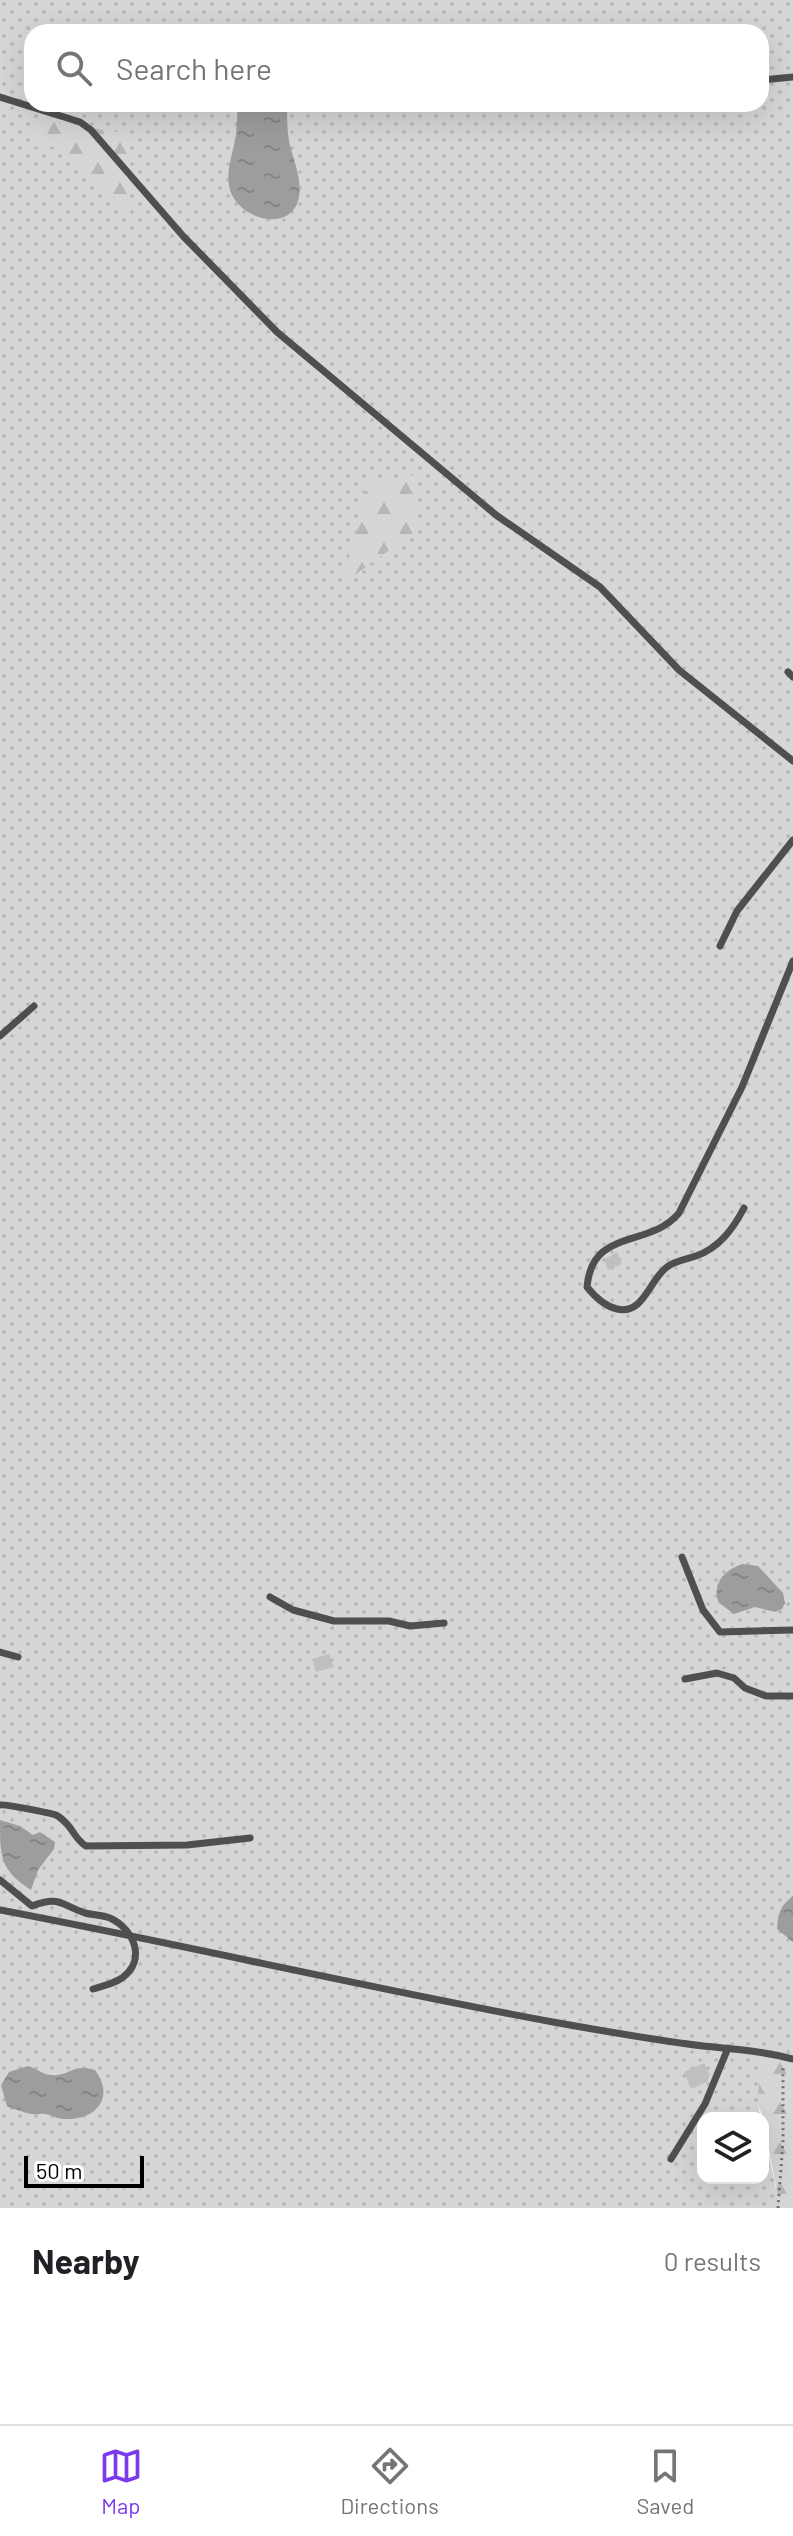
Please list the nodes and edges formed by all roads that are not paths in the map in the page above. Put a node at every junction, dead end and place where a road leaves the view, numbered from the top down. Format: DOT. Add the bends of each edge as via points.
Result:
graph roads {
  1 [pos="793,77"];
  2 [pos="769,79"];
  3 [pos="0,97"];
  4 [pos="24,104"];
  5 [pos="48,112"];
  6 [pos="793,761"];
  7 [pos="793,840"];
  8 [pos="720,946"];
  9 [pos="793,961"];
  10 [pos="34,1006"];
  11 [pos="0,1036"];
  12 [pos="744,1208"];
  13 [pos="682,1557"];
  14 [pos="270,1597"];
  15 [pos="444,1623"];
  16 [pos="793,1630"];
  17 [pos="0,1652"];
  18 [pos="18,1657"];
  19 [pos="685,1679"];
  20 [pos="793,1696"];
  21 [pos="0,1805"];
  22 [pos="250,1838"];
  23 [pos="0,1880"];
  24 [pos="0,1910"];
  25 [pos="130,1934"];
  26 [pos="93,1989"];
  27 [pos="728,2048"];
  28 [pos="793,2059"];
  29 [pos="671,2159"];
  1 -- 2 [label="lane"];
  3 -- 4 [label="lane"];
  5 -- 6 [label="lane" via="91,130 183,236 277,332 496,515 600,587 679,670"];
  7 -- 8 [label="lane" via="737,911"];
  9 -- 12 [label="lane" via="742,1087 679,1213 664,1227 601,1252 590,1267 587,1287 614,1308 637,1305 668,1266 705,1253 733,1228"];
  10 -- 11 [label="lane"];
  13 -- 16 [label="lane" via="703,1610 720,1632"];
  14 -- 15 [label="lane" via="293,1610 334,1621"];
  17 -- 18 [label="lane"];
  19 -- 20 [label="lane" via="717,1673 766,1696"];
  21 -- 22 [label="lane" via="57,1815 86,1846"];
  23 -- 25 [label="lane" via="32,1906 62,1901 109,1918"];
  24 -- 25 [label="lane"];
  25 -- 26 [label="lane" via="136,1946 134,1964 125,1976"];
  25 -- 27 [label="lane" via="554,2022"];
  27 -- 28 [label="lane"];
  27 -- 29 [label="lane" via="705,2104"];
}
